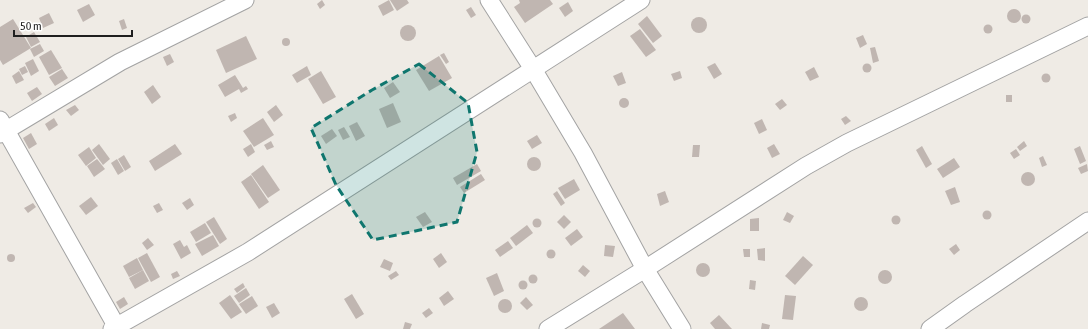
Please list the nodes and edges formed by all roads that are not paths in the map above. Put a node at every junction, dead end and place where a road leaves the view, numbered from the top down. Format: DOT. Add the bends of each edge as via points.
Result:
graph roads {
  1 [pos="245,0"];
  2 [pos="489,0"];
  3 [pos="641,0"];
  4 [pos="1088,26"];
  5 [pos="533,69"];
  6 [pos="2,128"];
  7 [pos="1088,221"];
  8 [pos="645,269"];
  9 [pos="115,328"];
  10 [pos="548,329"];
  11 [pos="682,329"];
  12 [pos="930,329"];
  1 -- 6 [label="street" via="120,62"];
  2 -- 5 [label="street"];
  3 -- 5 [label="street"];
  4 -- 8 [label="street" via="847,143 806,166"];
  5 -- 8 [label="street" via="583,153"];
  5 -- 9 [label="street" via="248,252"];
  6 -- 9 [label="street"];
  7 -- 12 [label="street"];
  8 -- 10 [label="street"];
  8 -- 11 [label="street"];
}
